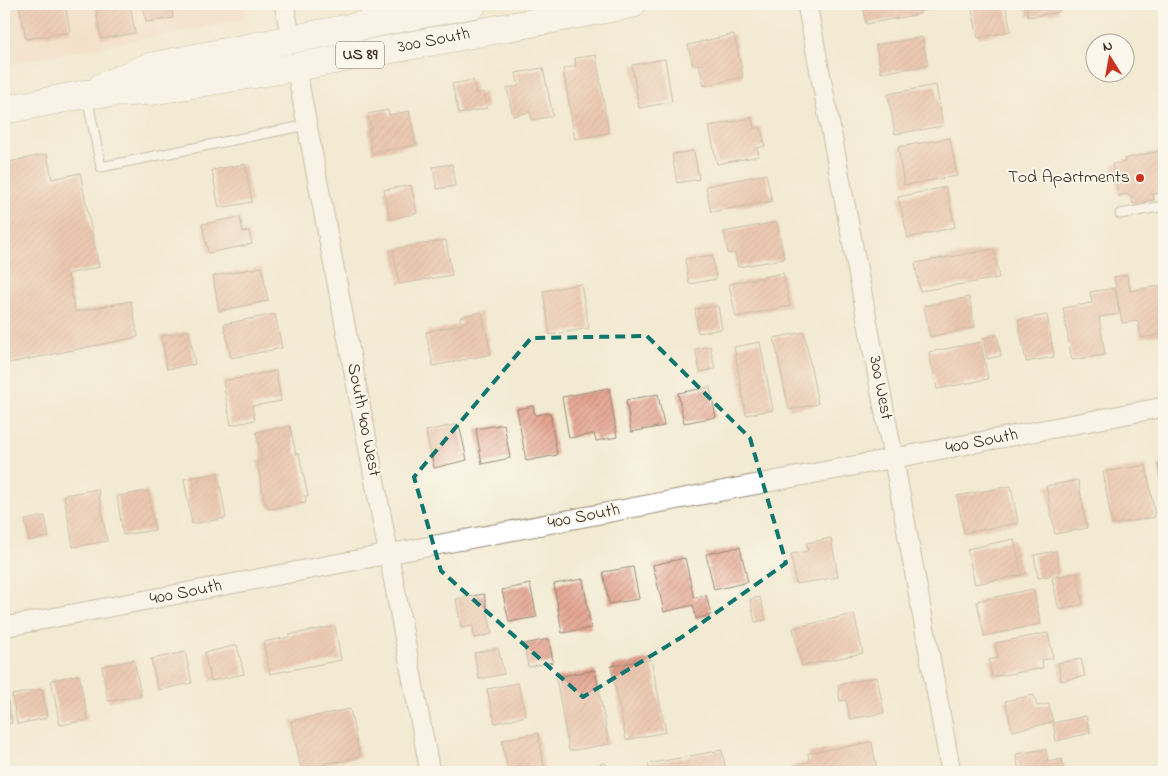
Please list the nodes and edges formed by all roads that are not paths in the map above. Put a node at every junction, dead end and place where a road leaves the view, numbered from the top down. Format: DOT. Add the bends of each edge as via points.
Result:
graph roads {
  1 [pos="284,4"];
  2 [pos="473,4"];
  3 [pos="632,4"];
  4 [pos="806,4"];
  5 [pos="291,38"];
  6 [pos="296,67"];
  7 [pos="86,94"];
  8 [pos="4,110"];
  9 [pos="307,125"];
  10 [pos="1164,206"];
  11 [pos="1120,214"];
  12 [pos="1164,407"];
  13 [pos="894,458"];
  14 [pos="389,554"];
  15 [pos="4,627"];
  16 [pos="430,772"];
  17 [pos="951,772"];
  1 -- 5 [label="street"];
  2 -- 5 [label="main road, 300 South / US 89"];
  3 -- 6 [label="main road, 300 South / US 89"];
  4 -- 13 [label="street, 300 West"];
  5 -- 7 [label="main road, 300 South / US 89" via="149,67"];
  6 -- 7 [label="main road, 300 South / US 89" via="151,91"];
  6 -- 9 [label="street, South 400 West"];
  7 -- 8 [label="main road, 300 South / US 89"];
  7 -- 9 [label="lane" via="101,167"];
  9 -- 14 [label="street, South 400 West"];
  10 -- 11 [label="lane"];
  12 -- 13 [label="street, 400 South"];
  13 -- 14 [label="street, 400 South"];
  13 -- 17 [label="street, 300 West"];
  14 -- 15 [label="street, 400 South"];
  14 -- 16 [label="street, South 400 West"];
}
